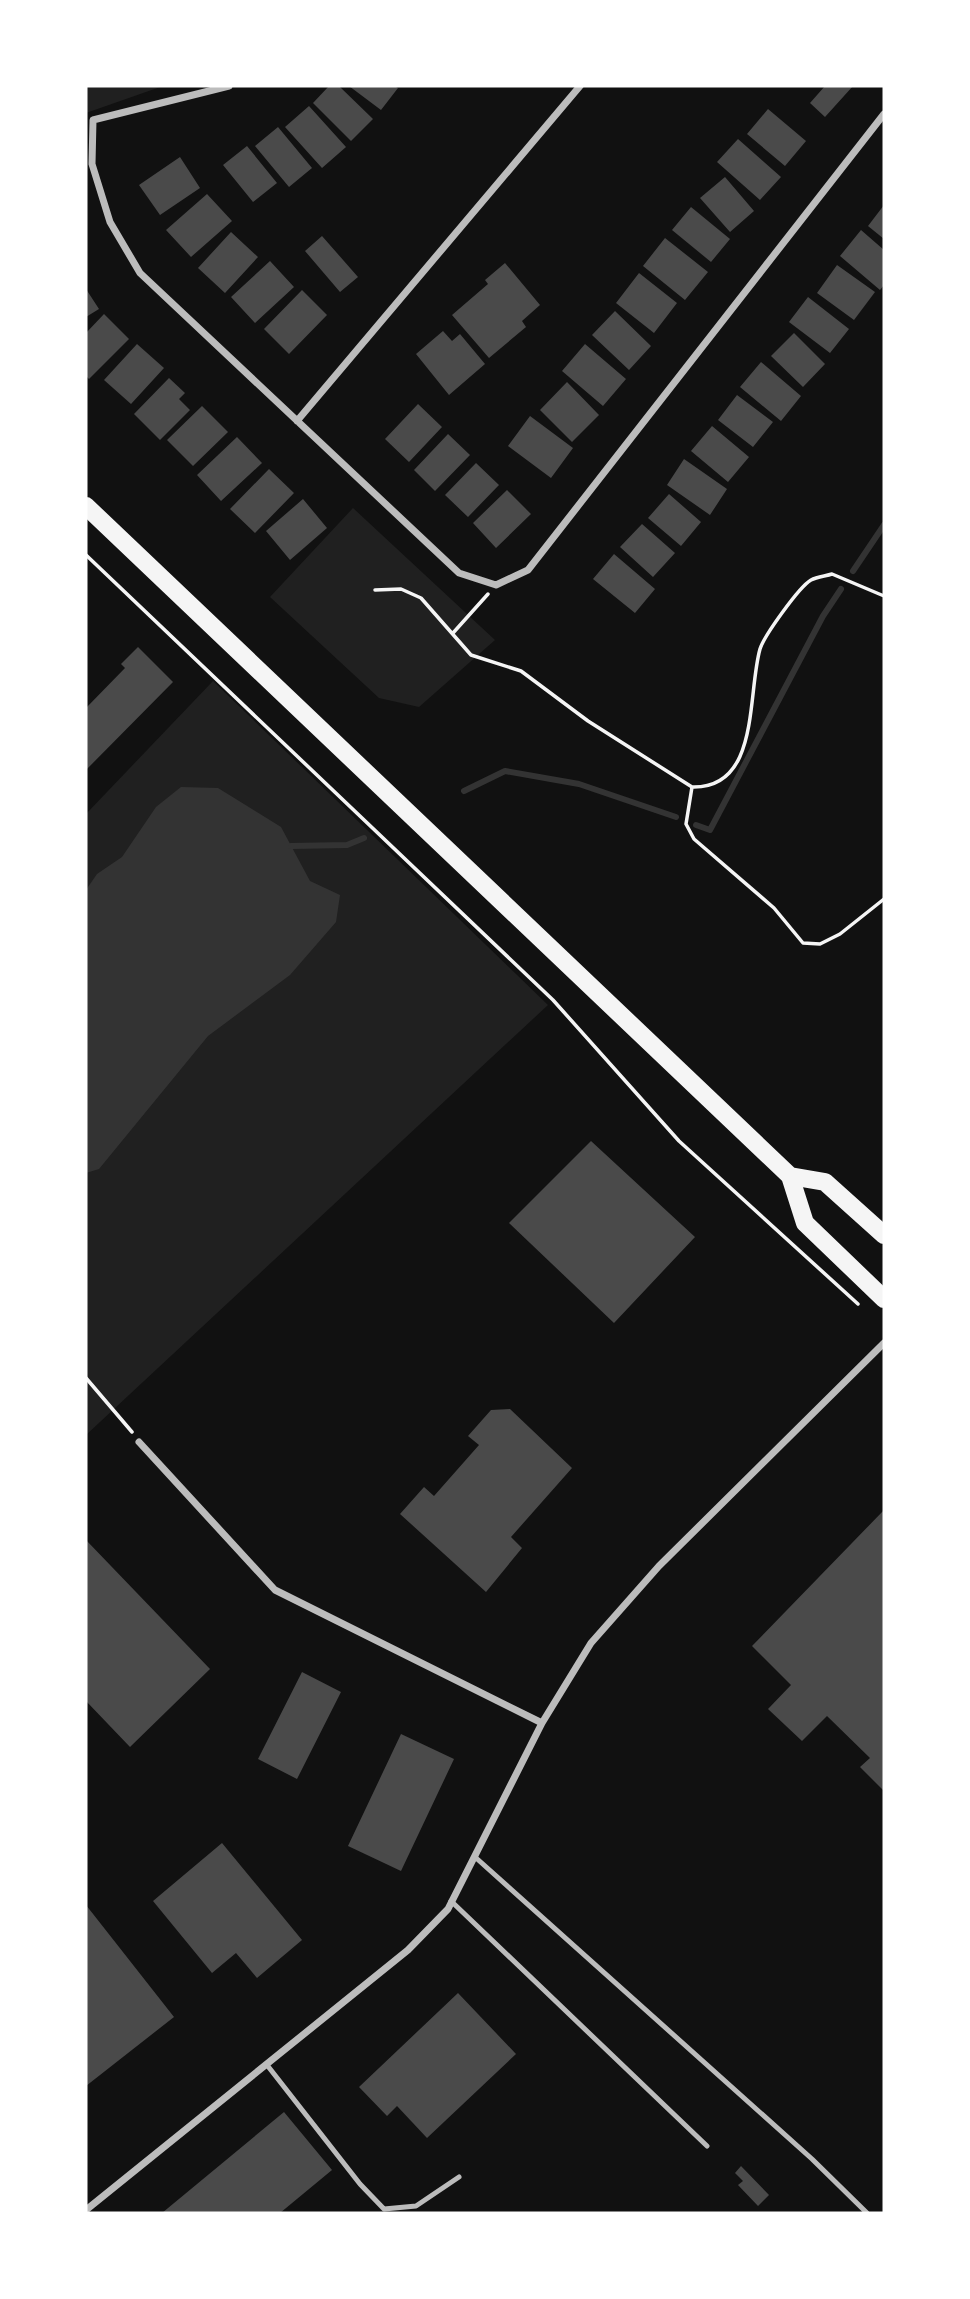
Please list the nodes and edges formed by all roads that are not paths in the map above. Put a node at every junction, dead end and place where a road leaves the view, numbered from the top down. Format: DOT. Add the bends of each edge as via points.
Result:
graph roads {
  1 [pos="229,86"];
  2 [pos="580,86"];
  3 [pos="884,114"];
  4 [pos="89,121"];
  5 [pos="297,421"];
  6 [pos="86,506"];
  7 [pos="790,1176"];
  8 [pos="884,1236"];
  9 [pos="884,1299"];
  10 [pos="884,1343"];
  11 [pos="139,1442"];
  12 [pos="542,1723"];
  13 [pos="475,1857"];
  14 [pos="452,1901"];
  15 [pos="267,2065"];
  16 [pos="706,2146"];
  17 [pos="459,2177"];
  18 [pos="86,2210"];
  19 [pos="384,2211"];
  20 [pos="867,2213"];
  1 -- 4 [label="street"];
  2 -- 5 [label="street"];
  3 -- 5 [label="street" via="528,570 496,585 459,573"];
  4 -- 5 [label="street" via="92,164 110,222 140,273"];
  6 -- 7 [label="main road"];
  7 -- 8 [label="main road" via="825,1182"];
  7 -- 9 [label="main road" via="804,1223"];
  10 -- 12 [label="street" via="659,1566 591,1643"];
  11 -- 12 [label="street" via="275,1590"];
  12 -- 13 [label="street"];
  13 -- 14 [label="street"];
  13 -- 20 [label="lane"];
  14 -- 15 [label="street" via="408,1950"];
  14 -- 16 [label="lane"];
  15 -- 18 [label="street"];
  15 -- 19 [label="lane"];
  17 -- 19 [label="lane" via="416,2206"];
}
